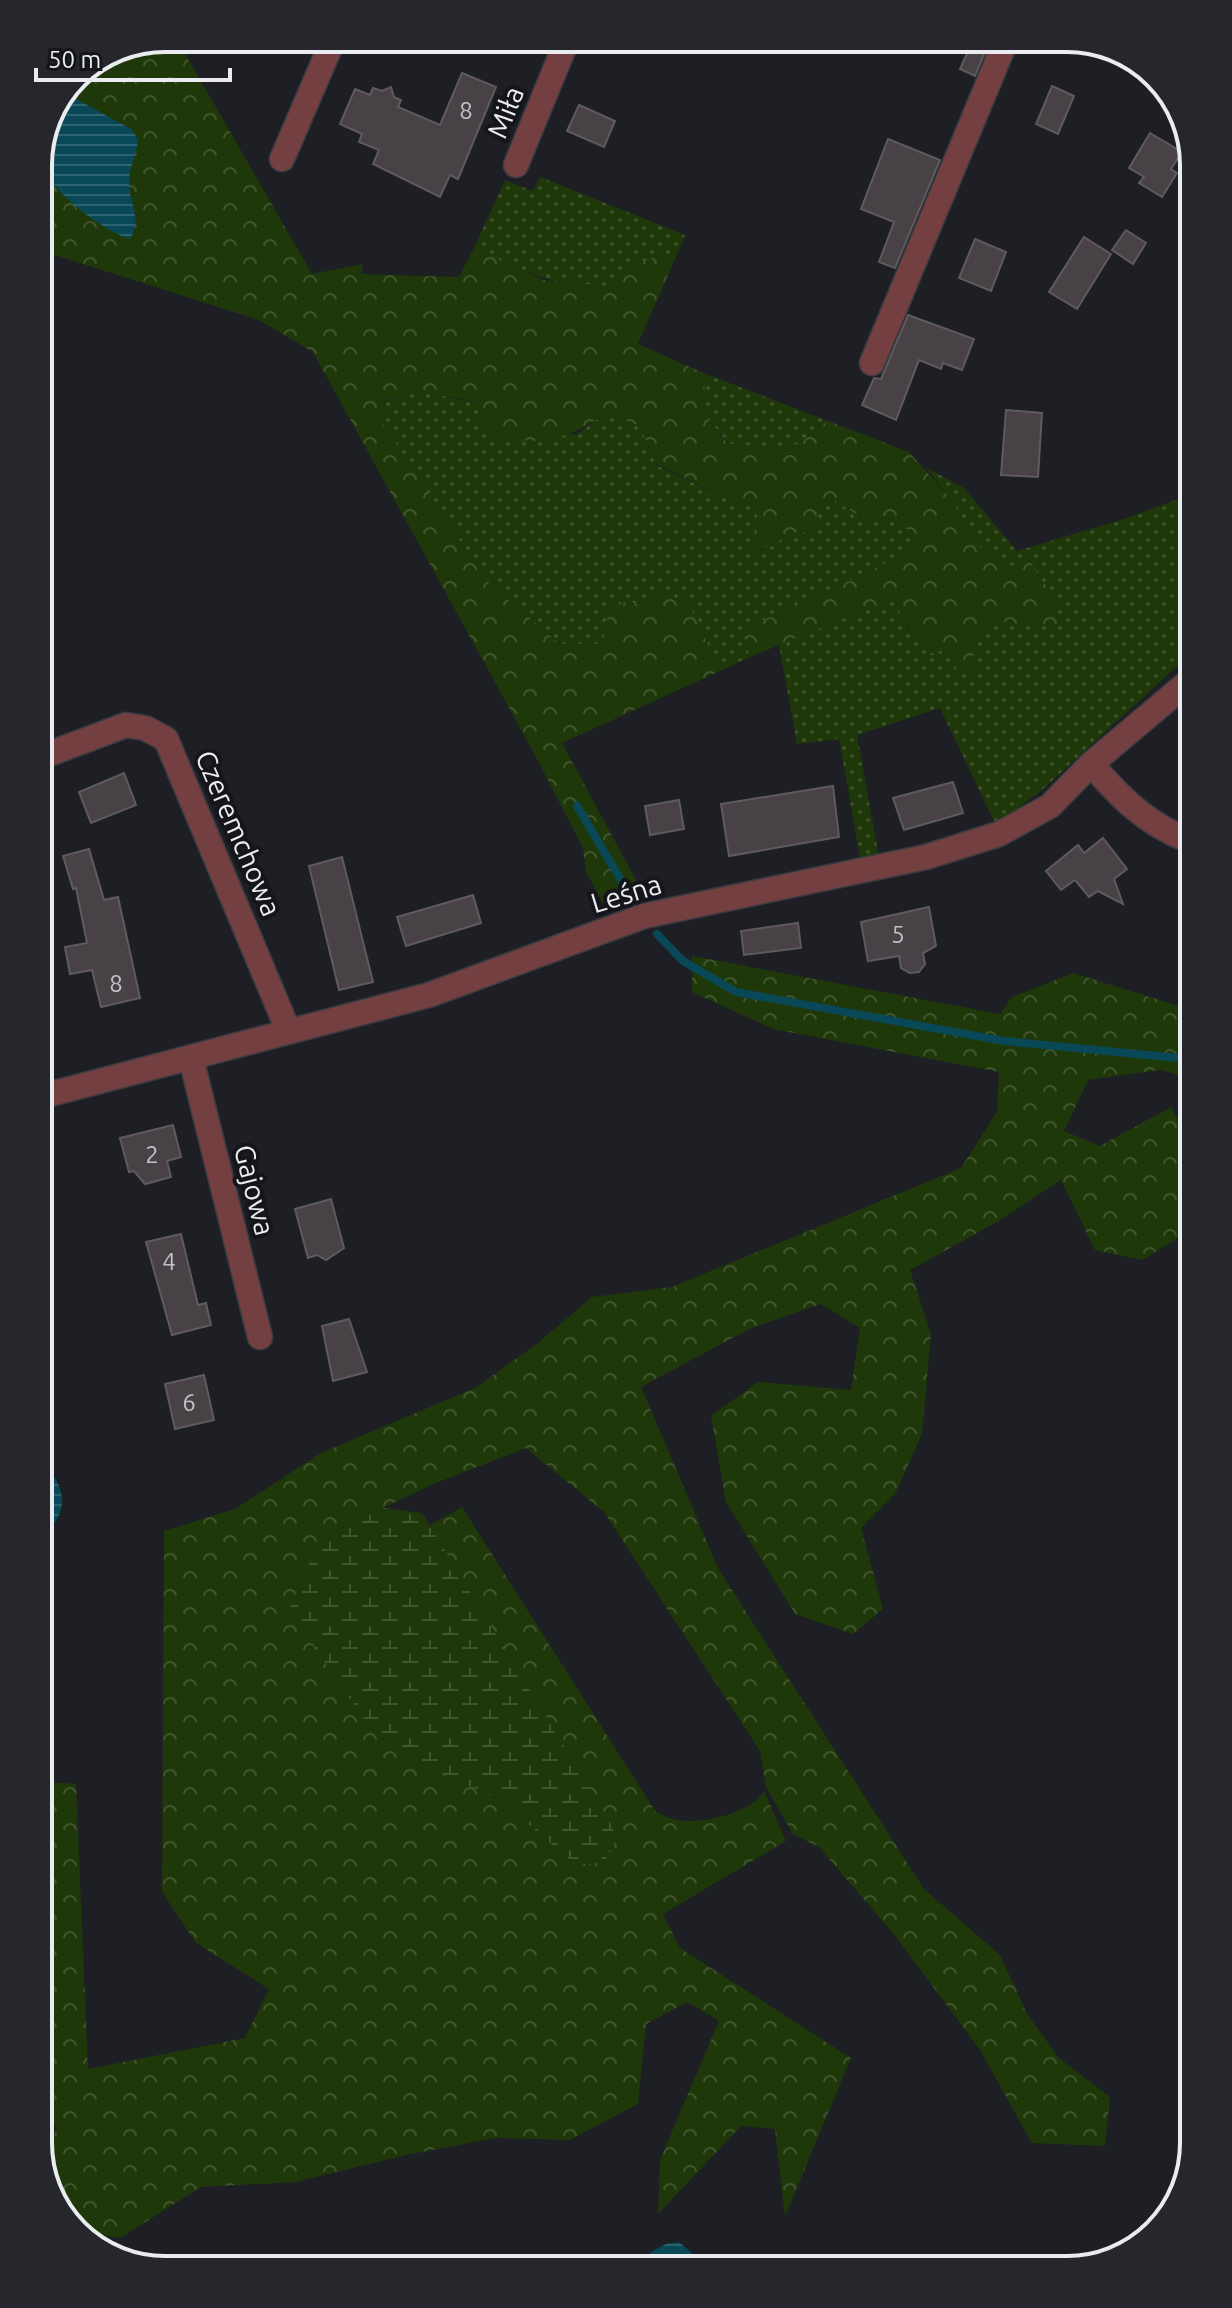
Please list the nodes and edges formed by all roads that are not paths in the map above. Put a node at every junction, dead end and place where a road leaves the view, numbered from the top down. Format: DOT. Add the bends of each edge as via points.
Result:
graph roads {
  1 [pos="328,52"];
  2 [pos="562,52"];
  3 [pos="1001,52"];
  4 [pos="282,159"];
  5 [pos="516,165"];
  6 [pos="872,363"];
  7 [pos="1180,689"];
  8 [pos="52,753"];
  9 [pos="1091,764"];
  10 [pos="1180,836"];
  11 [pos="288,1030"];
  12 [pos="191,1058"];
  13 [pos="52,1094"];
  14 [pos="260,1337"];
  1 -- 4 [label="street"];
  2 -- 5 [label="street, Miła"];
  3 -- 6 [label="street"];
  7 -- 9 [label="street, Leśna"];
  8 -- 11 [label="street, Czeremchowa" via="126,725 166,739"];
  9 -- 10 [label="street" via="1135,812"];
  9 -- 11 [label="street, Leśna" via="1050,806 968,845 644,916 429,995"];
  11 -- 12 [label="street, Leśna"];
  12 -- 13 [label="street, Leśna"];
  12 -- 14 [label="street, Gajowa"];
}
